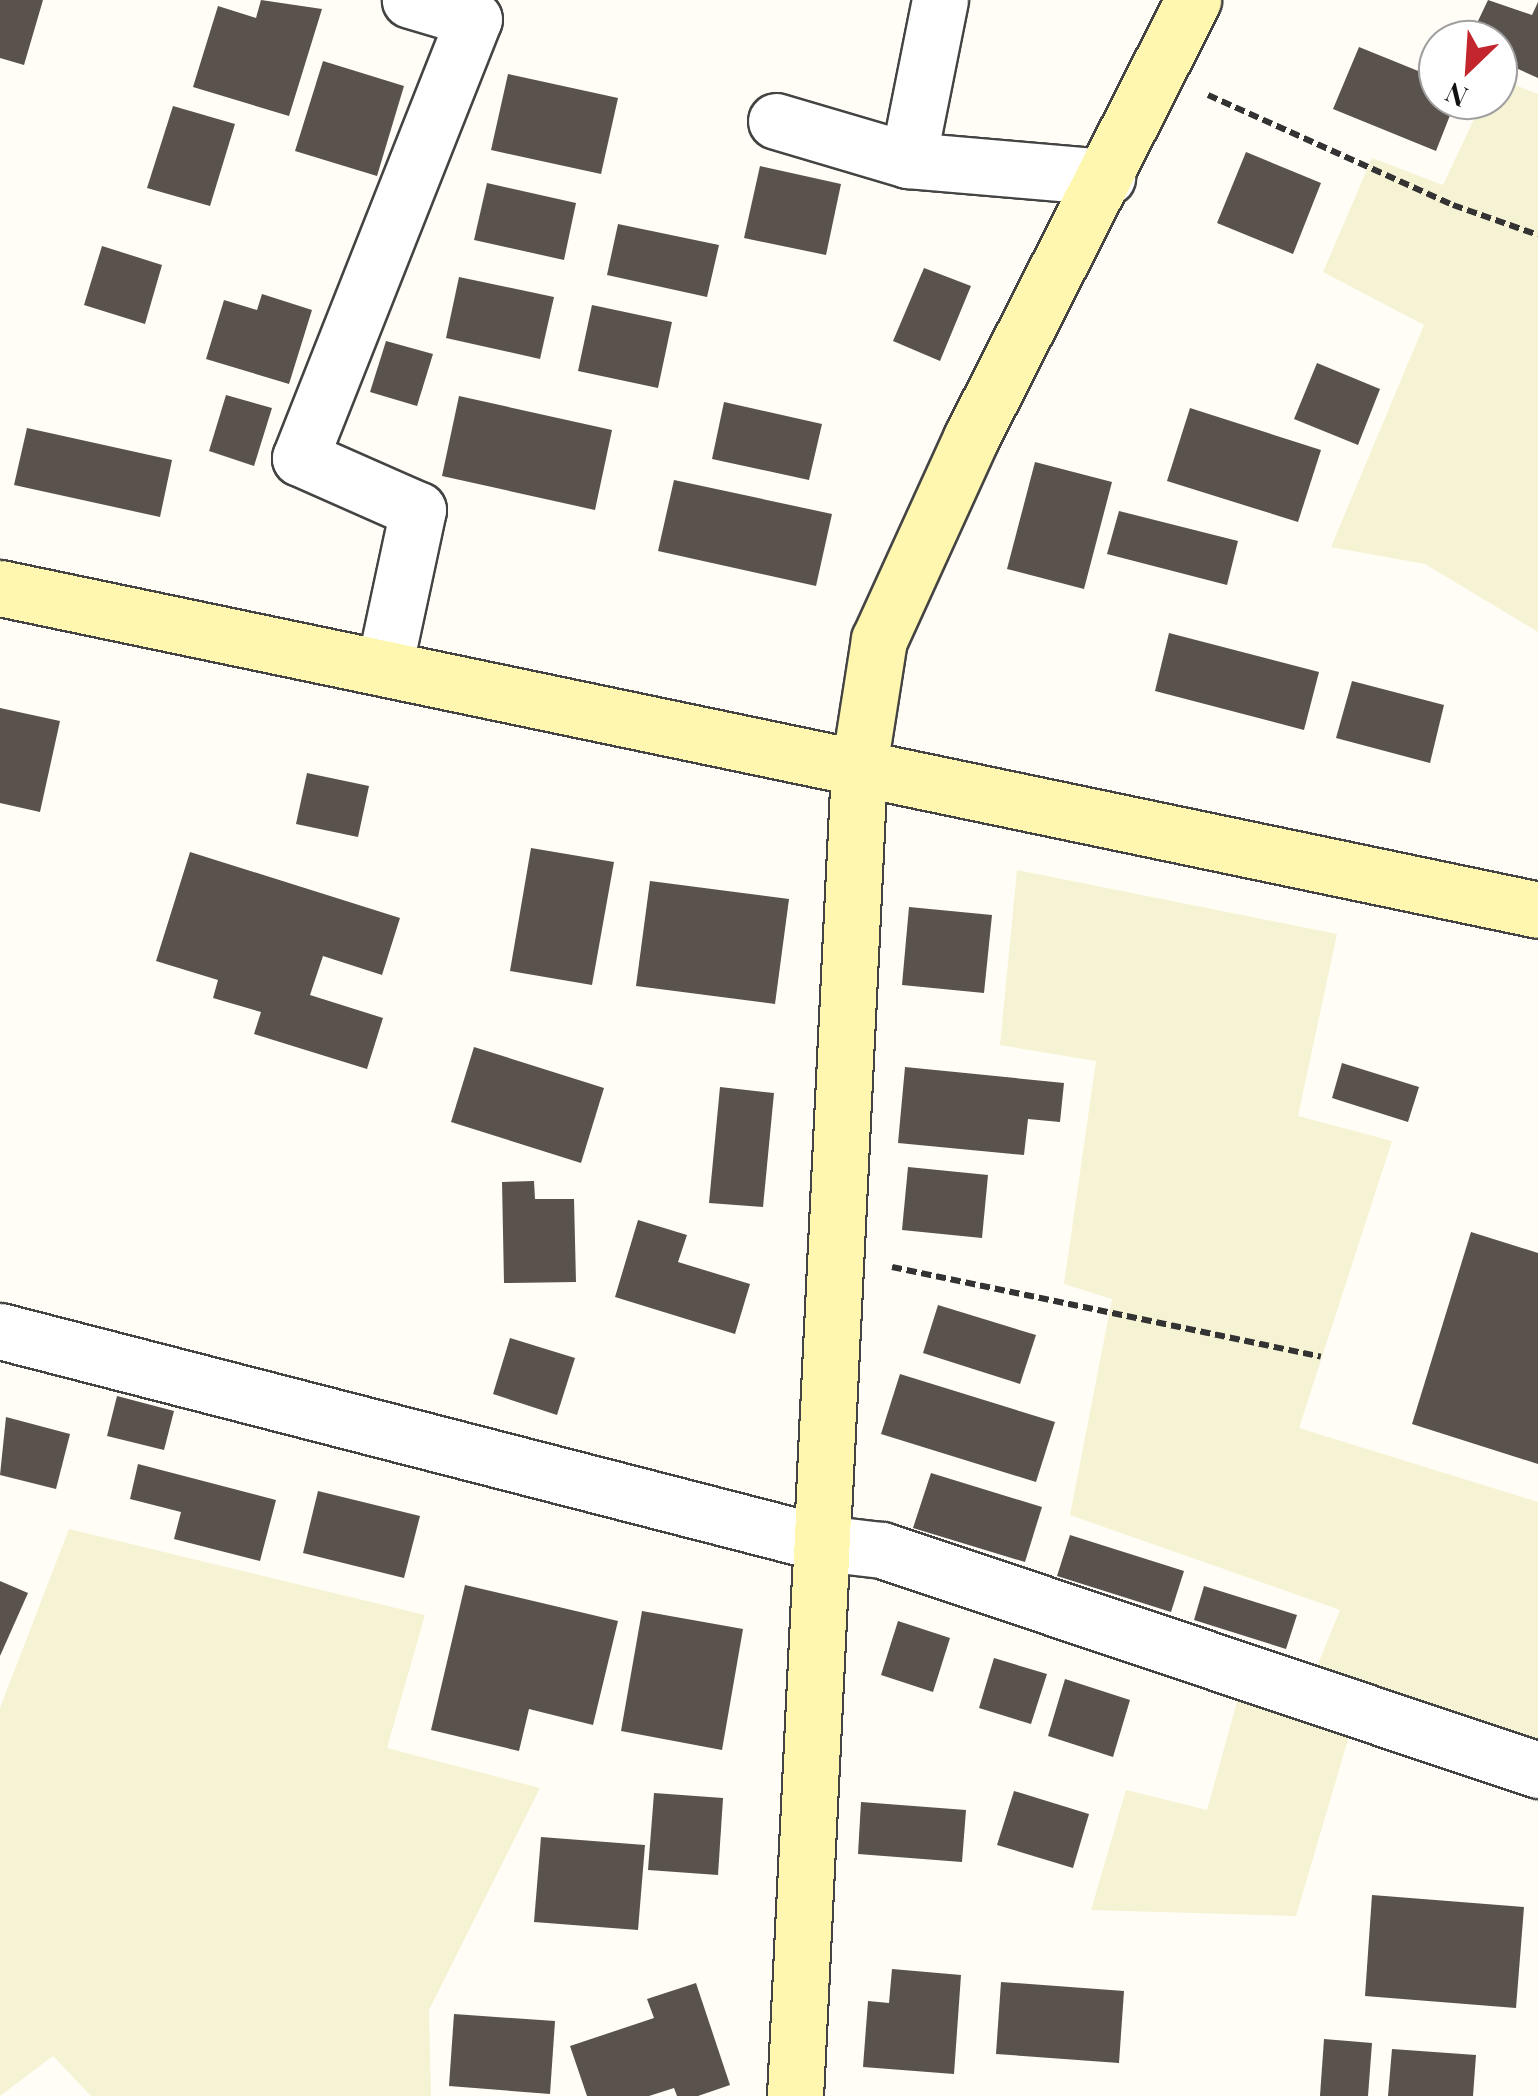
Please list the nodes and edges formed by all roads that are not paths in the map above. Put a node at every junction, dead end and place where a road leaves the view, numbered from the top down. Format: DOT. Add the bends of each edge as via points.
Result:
graph roads {
  1 [pos="410,0"];
  2 [pos="940,0"];
  3 [pos="1192,0"];
  4 [pos="776,121"];
  5 [pos="908,160"];
  6 [pos="1106,176"];
  7 [pos="0,588"];
  8 [pos="384,668"];
  9 [pos="859,768"];
  10 [pos="1538,910"];
  11 [pos="0,1332"];
  12 [pos="822,1543"];
  13 [pos="1538,1770"];
  14 [pos="795,2096"];
  1 -- 8 [label="street" via="474,20 300,458 418,510"];
  2 -- 5 [label="street"];
  3 -- 6 [label="street"];
  4 -- 5 [label="street"];
  5 -- 6 [label="street"];
  6 -- 9 [label="street" via="971,438 879,640"];
  7 -- 8 [label="street"];
  8 -- 9 [label="street"];
  9 -- 10 [label="street"];
  9 -- 12 [label="street"];
  11 -- 12 [label="street"];
  12 -- 13 [label="street" via="882,1550"];
  12 -- 14 [label="street"];
}
